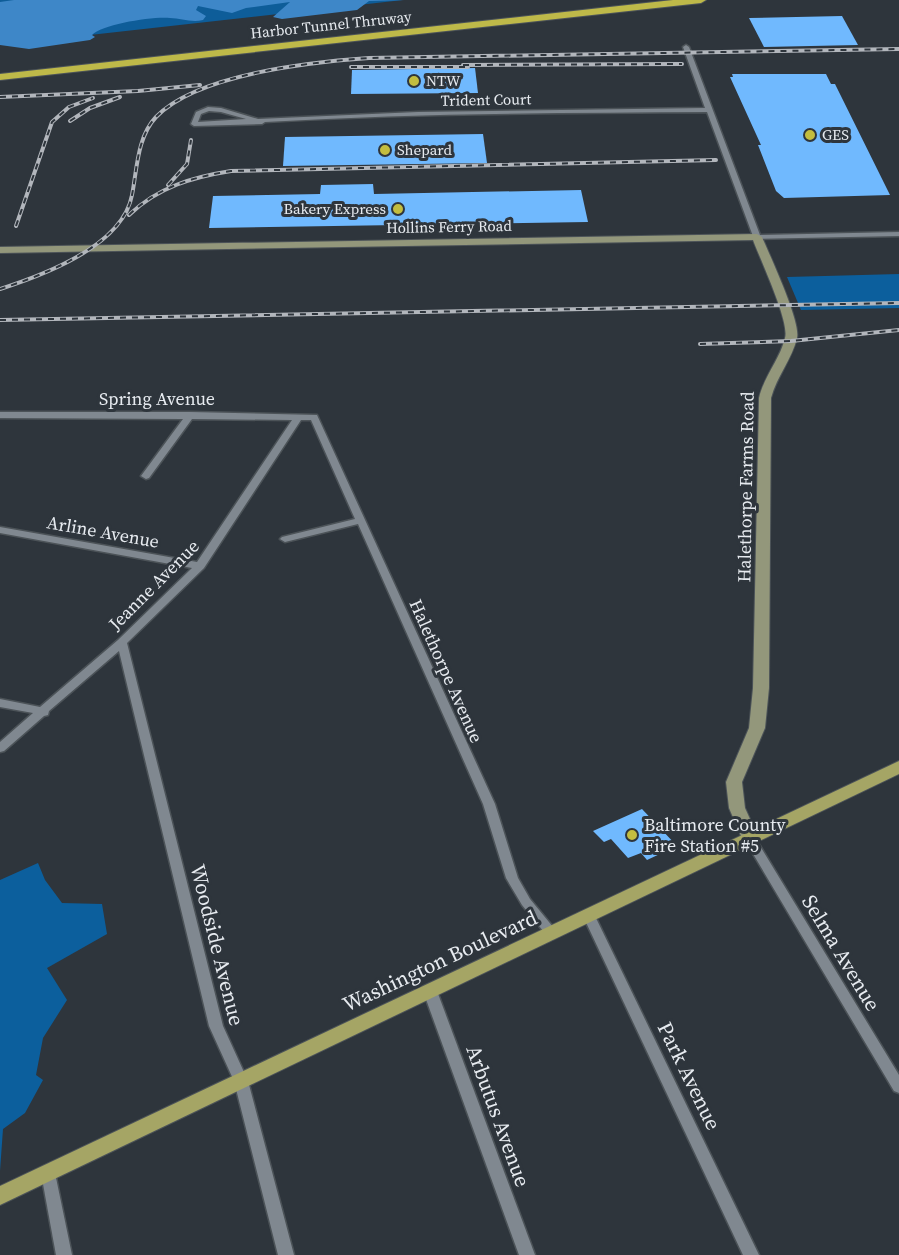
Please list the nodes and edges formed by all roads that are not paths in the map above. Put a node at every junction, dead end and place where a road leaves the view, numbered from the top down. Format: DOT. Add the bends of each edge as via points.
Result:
graph roads {
  1 [pos="614,0"];
  2 [pos="699,0"];
  3 [pos="686,47"];
  4 [pos="0,68"];
  5 [pos="0,77"];
  6 [pos="710,110"];
  7 [pos="262,122"];
  8 [pos="899,234"];
  9 [pos="758,237"];
  10 [pos="0,250"];
  11 [pos="0,415"];
  12 [pos="190,416"];
  13 [pos="298,417"];
  14 [pos="314,417"];
  15 [pos="146,476"];
  16 [pos="359,521"];
  17 [pos="0,530"];
  18 [pos="285,539"];
  19 [pos="200,566"];
  20 [pos="122,642"];
  21 [pos="0,703"];
  22 [pos="44,712"];
  23 [pos="0,748"];
  24 [pos="899,767"];
  25 [pos="750,839"];
  26 [pos="589,916"];
  27 [pos="552,933"];
  28 [pos="430,991"];
  29 [pos="241,1081"];
  30 [pos="899,1087"];
  31 [pos="48,1173"];
  32 [pos="0,1196"];
  33 [pos="64,1255"];
  34 [pos="286,1255"];
  35 [pos="527,1255"];
  36 [pos="752,1255"];
  1 -- 4 [label="highway, Harbor Tunnel Thruway"];
  2 -- 5 [label="highway, Harbor Tunnel Thruway"];
  3 -- 6 [label="street, Halethorpe Farms Road"];
  6 -- 7 [label="street, Trident Court" via="376,115"];
  6 -- 9 [label="street, Halethorpe Farms Road"];
  7 -- 7 [label="street, Trident Court" via="252,122 194,124 198,113 214,109"];
  8 -- 9 [label="street, Hollins Ferry Road"];
  9 -- 10 [label="street, Hollins Ferry Road"];
  9 -- 25 [label="street, Halethorpe Farms Road" via="793,329 791,341 767,384 765,398 762,688 757,728 734,782 737,808"];
  11 -- 12 [label="street, Spring Avenue"];
  12 -- 13 [label="street, Spring Avenue"];
  12 -- 15 [label="street"];
  13 -- 14 [label="street, Spring Avenue"];
  13 -- 19 [label="street, Jeanne Avenue"];
  14 -- 16 [label="street, Halethorpe Avenue"];
  16 -- 18 [label="street"];
  16 -- 27 [label="street, Halethorpe Avenue" via="489,804 512,878"];
  17 -- 19 [label="street, Arline Avenue"];
  19 -- 20 [label="street, Jeanne Avenue"];
  20 -- 22 [label="street, Jeanne Avenue"];
  20 -- 29 [label="street, Woodside Avenue" via="216,1026"];
  21 -- 22 [label="street"];
  22 -- 23 [label="street, Jeanne Avenue"];
  24 -- 25 [label="main road, Washington Boulevard"];
  25 -- 26 [label="main road, Washington Boulevard"];
  25 -- 30 [label="street, Selma Avenue"];
  26 -- 27 [label="main road, Washington Boulevard"];
  26 -- 36 [label="street, Park Avenue"];
  27 -- 28 [label="main road, Washington Boulevard"];
  28 -- 29 [label="main road, Washington Boulevard"];
  28 -- 35 [label="street, Arbutus Avenue"];
  29 -- 31 [label="main road, Washington Boulevard"];
  29 -- 34 [label="street, Woodside Avenue"];
  31 -- 32 [label="main road, Washington Boulevard"];
  31 -- 33 [label="street"];
}
